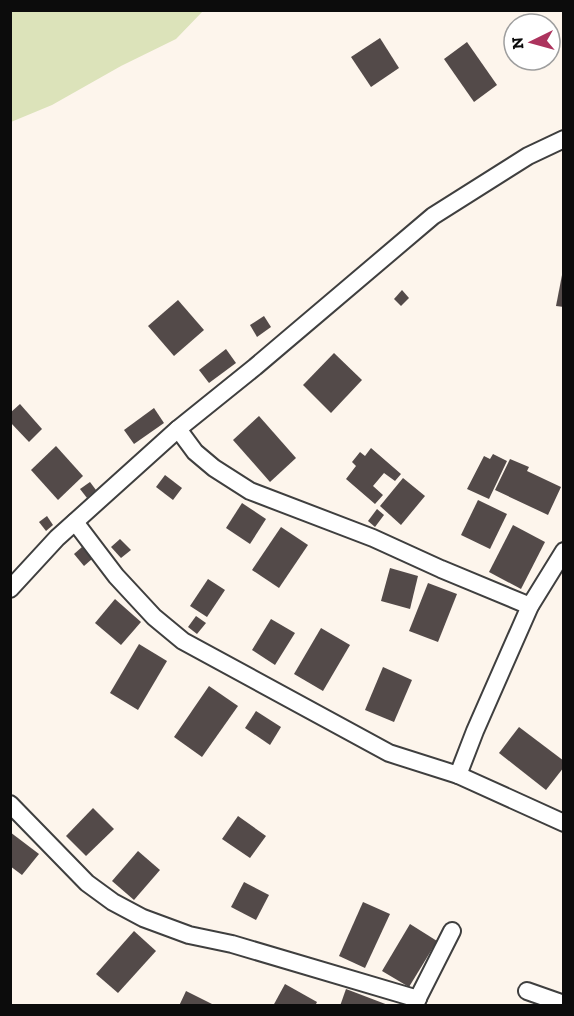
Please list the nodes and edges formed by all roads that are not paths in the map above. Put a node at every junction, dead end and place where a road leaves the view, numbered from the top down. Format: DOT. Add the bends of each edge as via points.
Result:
graph roads {
  1 [pos="564,139"];
  2 [pos="178,429"];
  3 [pos="75,522"];
  4 [pos="564,551"];
  5 [pos="10,588"];
  6 [pos="531,606"];
  7 [pos="458,775"];
  8 [pos="10,804"];
  9 [pos="564,823"];
  10 [pos="452,931"];
  11 [pos="527,991"];
  12 [pos="416,1002"];
  13 [pos="564,1004"];
  1 -- 2 [label="street" via="528,156 434,216"];
  2 -- 3 [label="street"];
  2 -- 6 [label="street" via="195,452 250,491 373,538"];
  3 -- 5 [label="street"];
  3 -- 7 [label="street" via="116,576 154,617 183,640 389,753"];
  4 -- 6 [label="street"];
  6 -- 7 [label="street"];
  7 -- 9 [label="street"];
  8 -- 12 [label="street" via="87,882 143,918"];
  10 -- 12 [label="street"];
  11 -- 13 [label="street"];
}
